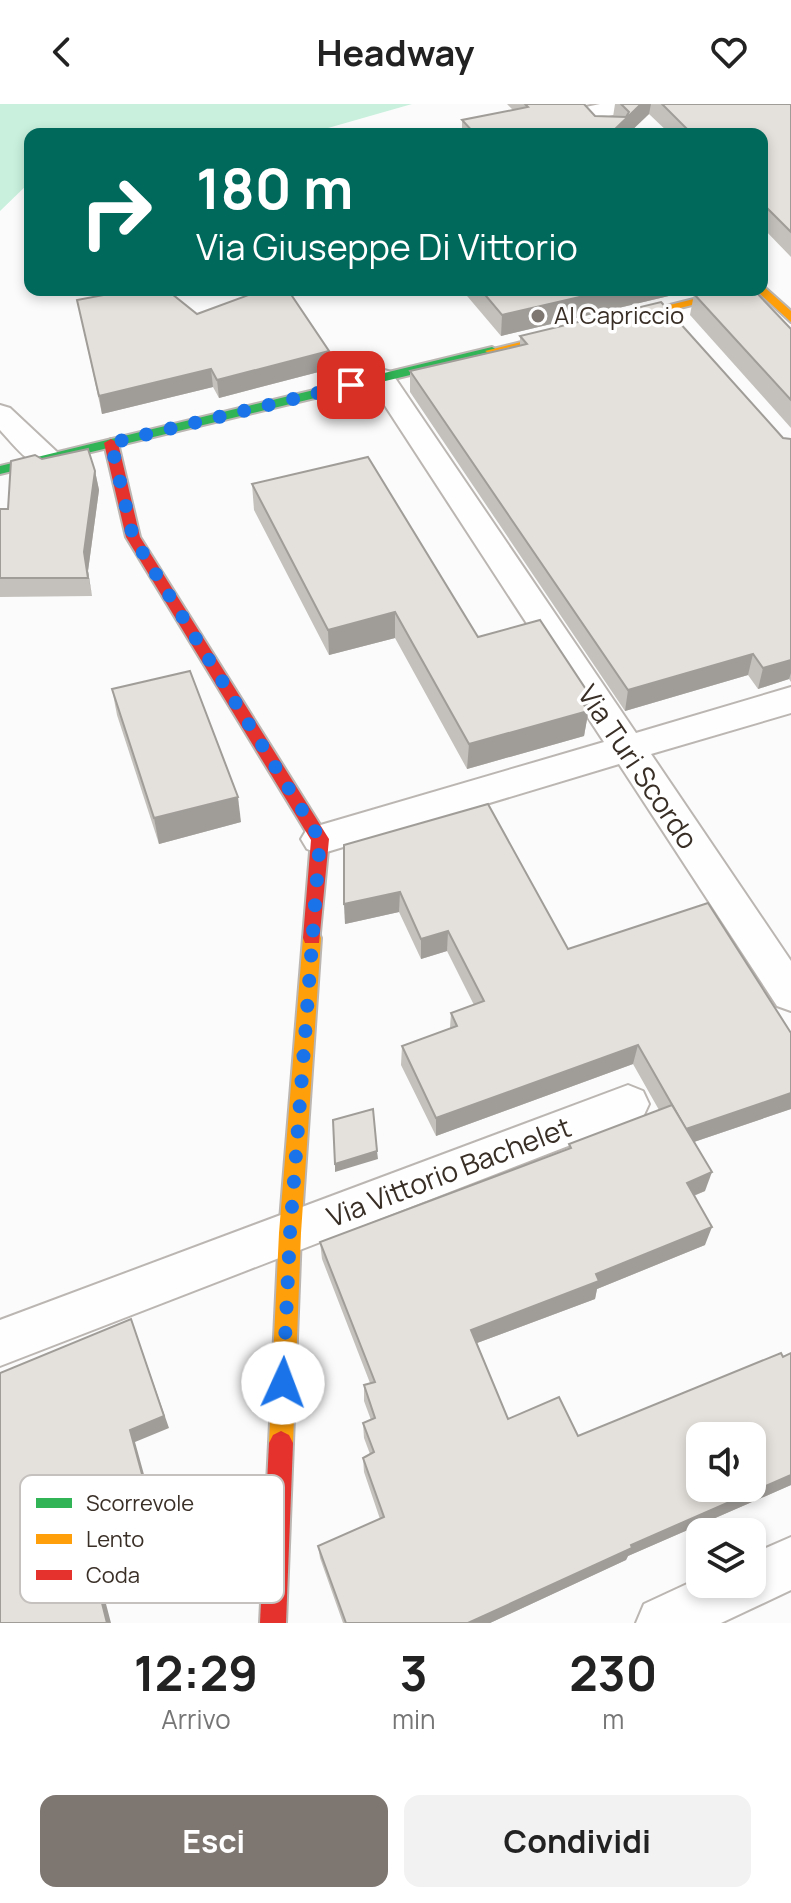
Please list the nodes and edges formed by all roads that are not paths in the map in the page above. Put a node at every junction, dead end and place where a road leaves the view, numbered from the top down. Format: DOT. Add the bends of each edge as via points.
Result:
graph roads {
  1 [pos="635,104"];
  2 [pos="585,109"];
  3 [pos="604,128"];
  4 [pos="782,282"];
  5 [pos="768,286"];
  6 [pos="768,294"];
  7 [pos="720,296"];
  8 [pos="665,309"];
  9 [pos="791,318"];
  10 [pos="686,333"];
  11 [pos="381,378"];
  12 [pos="0,414"];
  13 [pos="111,443"];
  14 [pos="46,459"];
  15 [pos="0,470"];
  16 [pos="790,701"];
  17 [pos="625,749"];
  18 [pos="320,839"];
  19 [pos="791,994"];
  20 [pos="628,1104"];
  21 [pos="290,1233"];
  22 [pos="0,1343"];
  23 [pos="279,1475"];
  24 [pos="791,1563"];
  25 [pos="766,1575"];
  26 [pos="716,1598"];
  27 [pos="274,1603"];
  28 [pos="273,1623"];
  29 [pos="663,1623"];
  1 -- 2 [label="street"];
  2 -- 3 [label="street"];
  4 -- 5 [label="street"];
  6 -- 9 [label="street"];
  7 -- 8 [label="street"];
  8 -- 10 [label="street"];
  8 -- 11 [label="street"];
  11 -- 13 [label="street"];
  11 -- 17 [label="street, Via Turi Scordo"];
  12 -- 14 [label="street"];
  13 -- 14 [label="street"];
  13 -- 18 [label="street" via="133,537"];
  14 -- 15 [label="street"];
  16 -- 17 [label="street"];
  17 -- 18 [label="street"];
  17 -- 19 [label="street, Via Turi Scordo"];
  18 -- 21 [label="street"];
  20 -- 21 [label="street, Via Vittorio Bachelet"];
  21 -- 22 [label="street, Via Vittorio Bachelet"];
  21 -- 23 [label="street"];
  24 -- 25 [label="street"];
  26 -- 29 [label="street"];
  27 -- 28 [label="street"];
}
